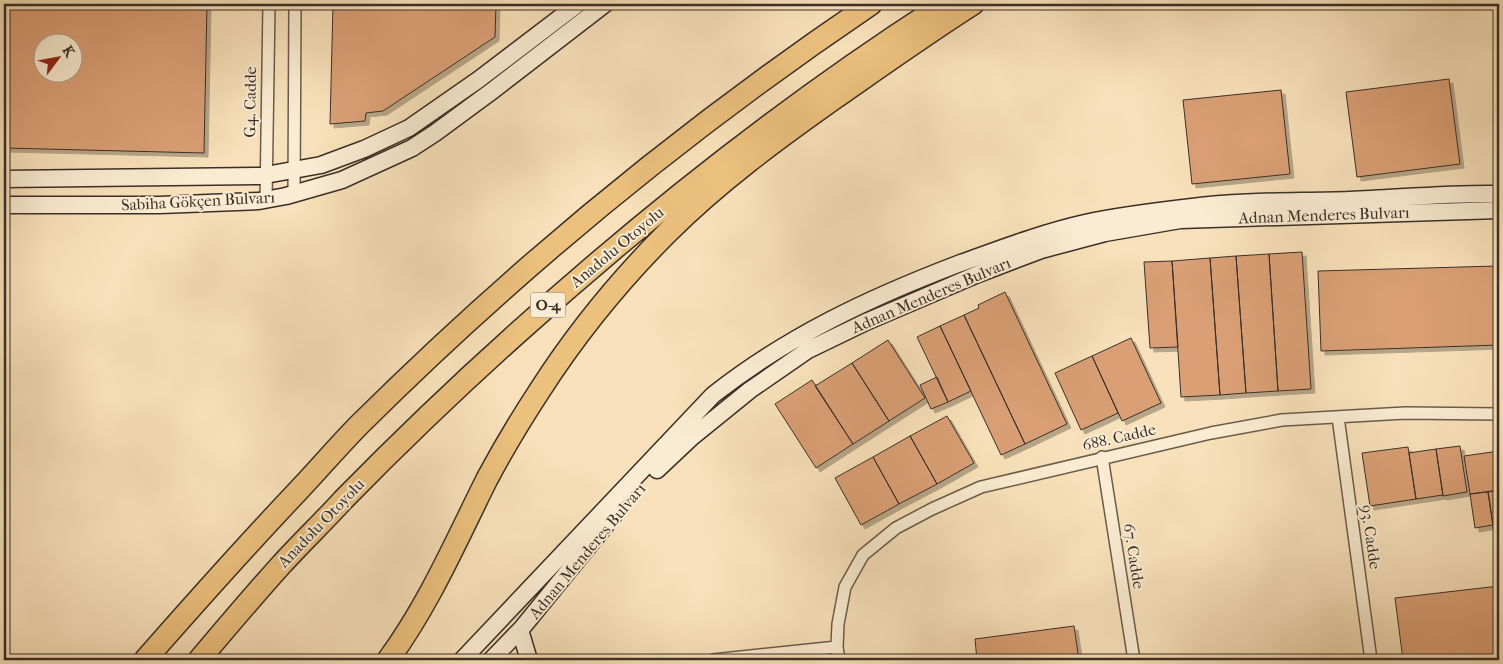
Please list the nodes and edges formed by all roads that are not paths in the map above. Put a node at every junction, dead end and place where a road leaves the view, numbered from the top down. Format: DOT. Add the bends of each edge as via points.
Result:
graph roads {
  1 [pos="269,4"];
  2 [pos="295,4"];
  3 [pos="578,4"];
  4 [pos="605,4"];
  5 [pos="871,4"];
  6 [pos="944,4"];
  7 [pos="973,4"];
  8 [pos="294,171"];
  9 [pos="265,175"];
  10 [pos="4,180"];
  11 [pos="294,194"];
  12 [pos="1499,194"];
  13 [pos="266,200"];
  14 [pos="4,205"];
  15 [pos="1499,210"];
  16 [pos="1499,414"];
  17 [pos="1338,417"];
  18 [pos="1102,457"];
  19 [pos="520,630"];
  20 [pos="837,647"];
  21 [pos="146,660"];
  22 [pos="200,660"];
  23 [pos="388,660"];
  24 [pos="462,660"];
  25 [pos="491,660"];
  26 [pos="529,660"];
  27 [pos="714,660"];
  28 [pos="839,660"];
  29 [pos="1134,660"];
  30 [pos="1371,660"];
  1 -- 9 [label="street, G4. Cadde"];
  2 -- 8 [label="street"];
  3 -- 8 [label="street, Sabiha Gökçen Bulvarı" via="409,128 349,155"];
  4 -- 11 [label="street, Sabiha Gökçen Bulvarı" via="412,148 342,180"];
  5 -- 21 [label="highway, O-4" via="756,83 611,198 493,299 361,424 244,548"];
  6 -- 22 [label="highway, Anadolu Otoyolu / O-4" via="772,123 556,298 381,462 281,564"];
  7 -- 23 [label="highway" via="840,94 741,167 667,233 622,281 541,387 515,428 442,573"];
  8 -- 9 [label="street, Sabiha Gökçen Bulvarı"];
  8 -- 11 [label="street"];
  9 -- 10 [label="street, Sabiha Gökçen Bulvarı"];
  9 -- 13 [label="street, G4. Cadde"];
  11 -- 13 [label="street, Sabiha Gökçen Bulvarı"];
  12 -- 24 [label="street" via="1192,206 1095,222 1013,243 877,296 797,337 746,369 713,395"];
  13 -- 14 [label="street, Sabiha Gökçen Bulvarı" via="160,205"];
  15 -- 19 [label="street, Adnan Menderes Bulvarı" via="1180,220 1105,233 1041,250 868,321 808,350 750,390 692,437 628,497"];
  16 -- 17 [label="street, 688. Cadde" via="1404,413"];
  17 -- 18 [label="street, 688. Cadde" via="1264,423"];
  17 -- 30 [label="street, 93. Cadde"];
  18 -- 20 [label="street, 688. Cadde" via="981,487 896,528 863,555 846,587"];
  18 -- 29 [label="street, 67. Cadde"];
  19 -- 25 [label="street, Adnan Menderes Bulvarı"];
  19 -- 26 [label="street"];
  20 -- 27 [label="street"];
  20 -- 28 [label="street, 688. Cadde"];
}
